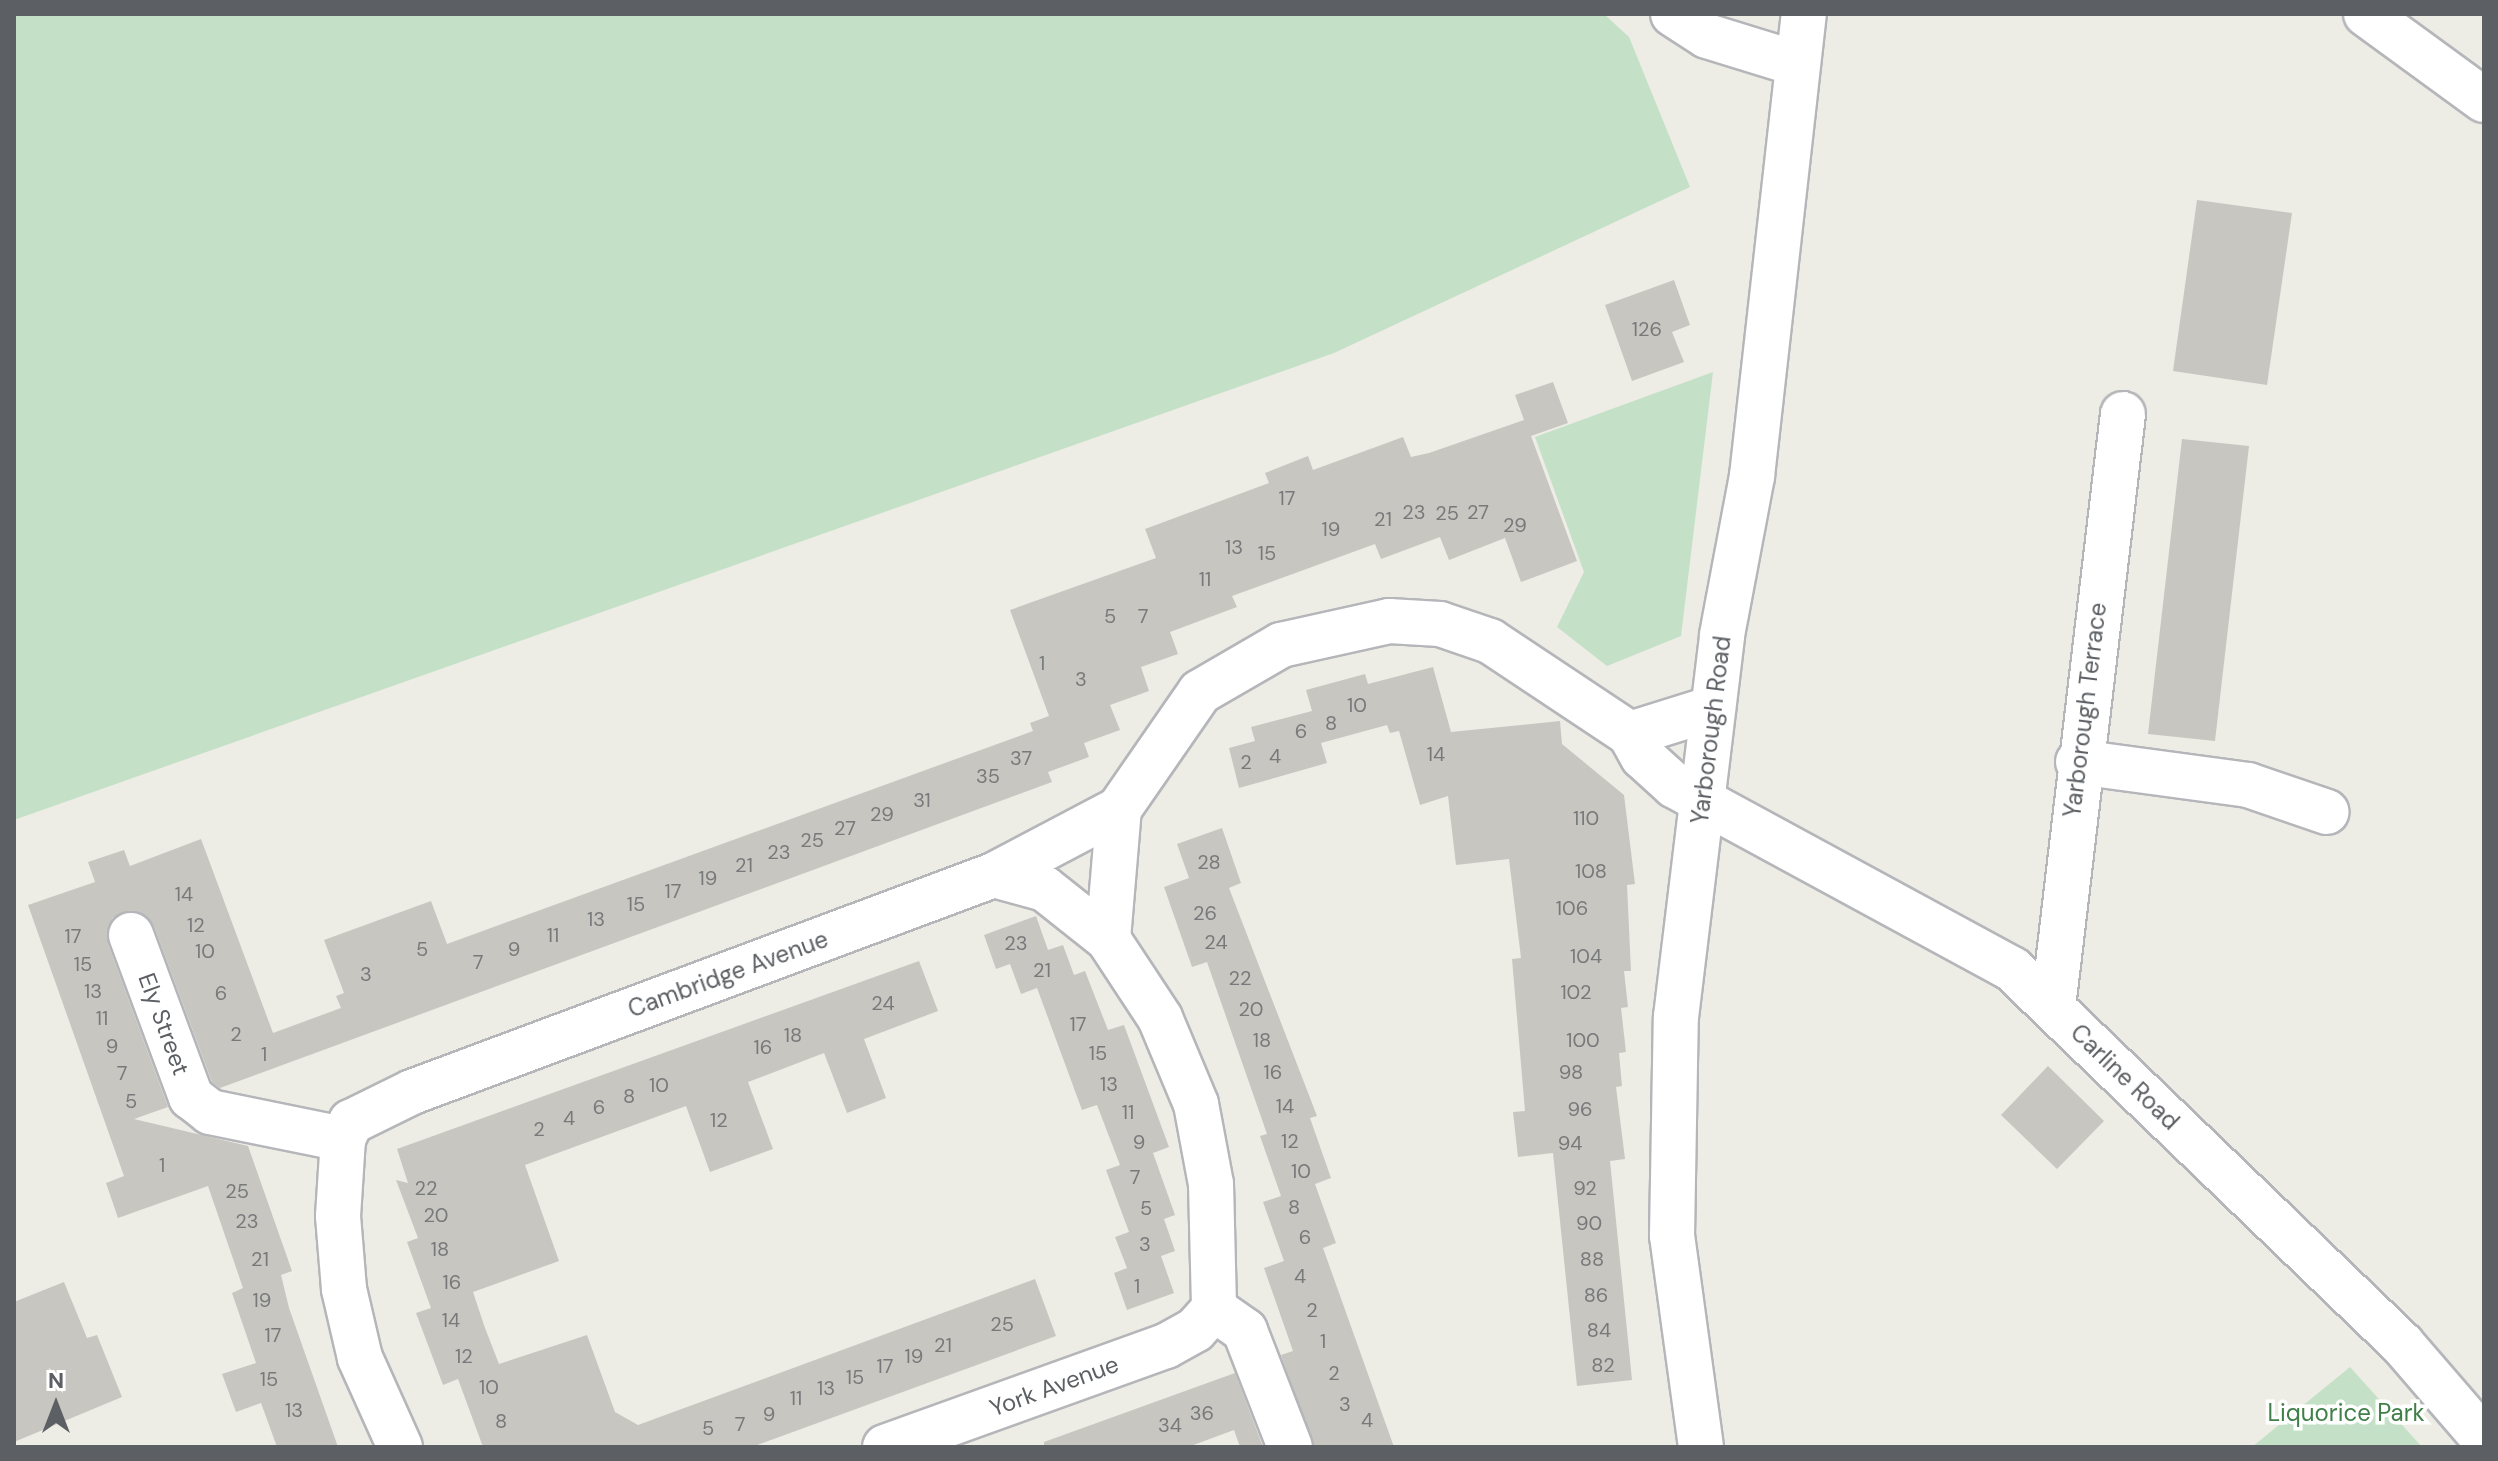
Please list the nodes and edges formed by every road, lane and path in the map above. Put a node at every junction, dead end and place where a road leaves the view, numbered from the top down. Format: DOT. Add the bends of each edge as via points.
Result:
graph roads {
  1 [pos="1673,14"];
  2 [pos="1804,14"];
  3 [pos="2366,14"];
  4 [pos="1798,64"];
  5 [pos="2484,100"];
  6 [pos="2123,414"];
  7 [pos="1713,708"];
  8 [pos="1630,734"];
  9 [pos="2078,762"];
  10 [pos="1703,796"];
  11 [pos="1119,809"];
  12 [pos="2327,812"];
  13 [pos="994,875"];
  14 [pos="131,935"];
  15 [pos="1108,939"];
  16 [pos="2053,1007"];
  17 [pos="343,1139"];
  18 [pos="1214,1309"];
  19 [pos="2402,1344"];
  20 [pos="2484,1396"];
  21 [pos="2484,1439"];
  22 [pos="400,1447"];
  23 [pos="885,1447"];
  24 [pos="1290,1447"];
  25 [pos="1701,1447"];
  1 -- 4 [label="street" via="1707,36"];
  2 -- 4 [label="street, Yarborough Road"];
  3 -- 5 [label="street"];
  4 -- 7 [label="street, Yarborough Road" via="1752,476"];
  6 -- 9 [label="street, Yarborough Terrace"];
  7 -- 8 [label="street"];
  7 -- 10 [label="street, Yarborough Road"];
  8 -- 10 [label="street, Carline Road" via="1643,757 1675,786"];
  8 -- 11 [label="street" via="1490,641 1440,624 1389,621 1281,645 1230,669 1200,692"];
  9 -- 12 [label="street" via="2248,785"];
  9 -- 16 [label="street, Yarborough Terrace"];
  10 -- 16 [label="street, Carline Road" via="2012,969"];
  10 -- 25 [label="street, Yarborough Road" via="1670,1115 1672,1236"];
  11 -- 13 [label="street, Cambridge Avenue"];
  11 -- 15 [label="street"];
  13 -- 15 [label="street" via="1045,889"];
  13 -- 17 [label="street, Cambridge Avenue" via="364,1111"];
  14 -- 17 [label="street, Ely Street" via="191,1097 210,1112"];
  15 -- 18 [label="street" via="1160,1018 1196,1104 1211,1184"];
  16 -- 19 [label="street, Carline Road"];
  17 -- 22 [label="street" via="338,1216 344,1289 360,1358"];
  18 -- 23 [label="street, York Avenue" via="1195,1330 1166,1346"];
  18 -- 24 [label="street" via="1245,1331"];
  19 -- 20 [label="street"];
  19 -- 21 [label="street, Carline Road"];
}
